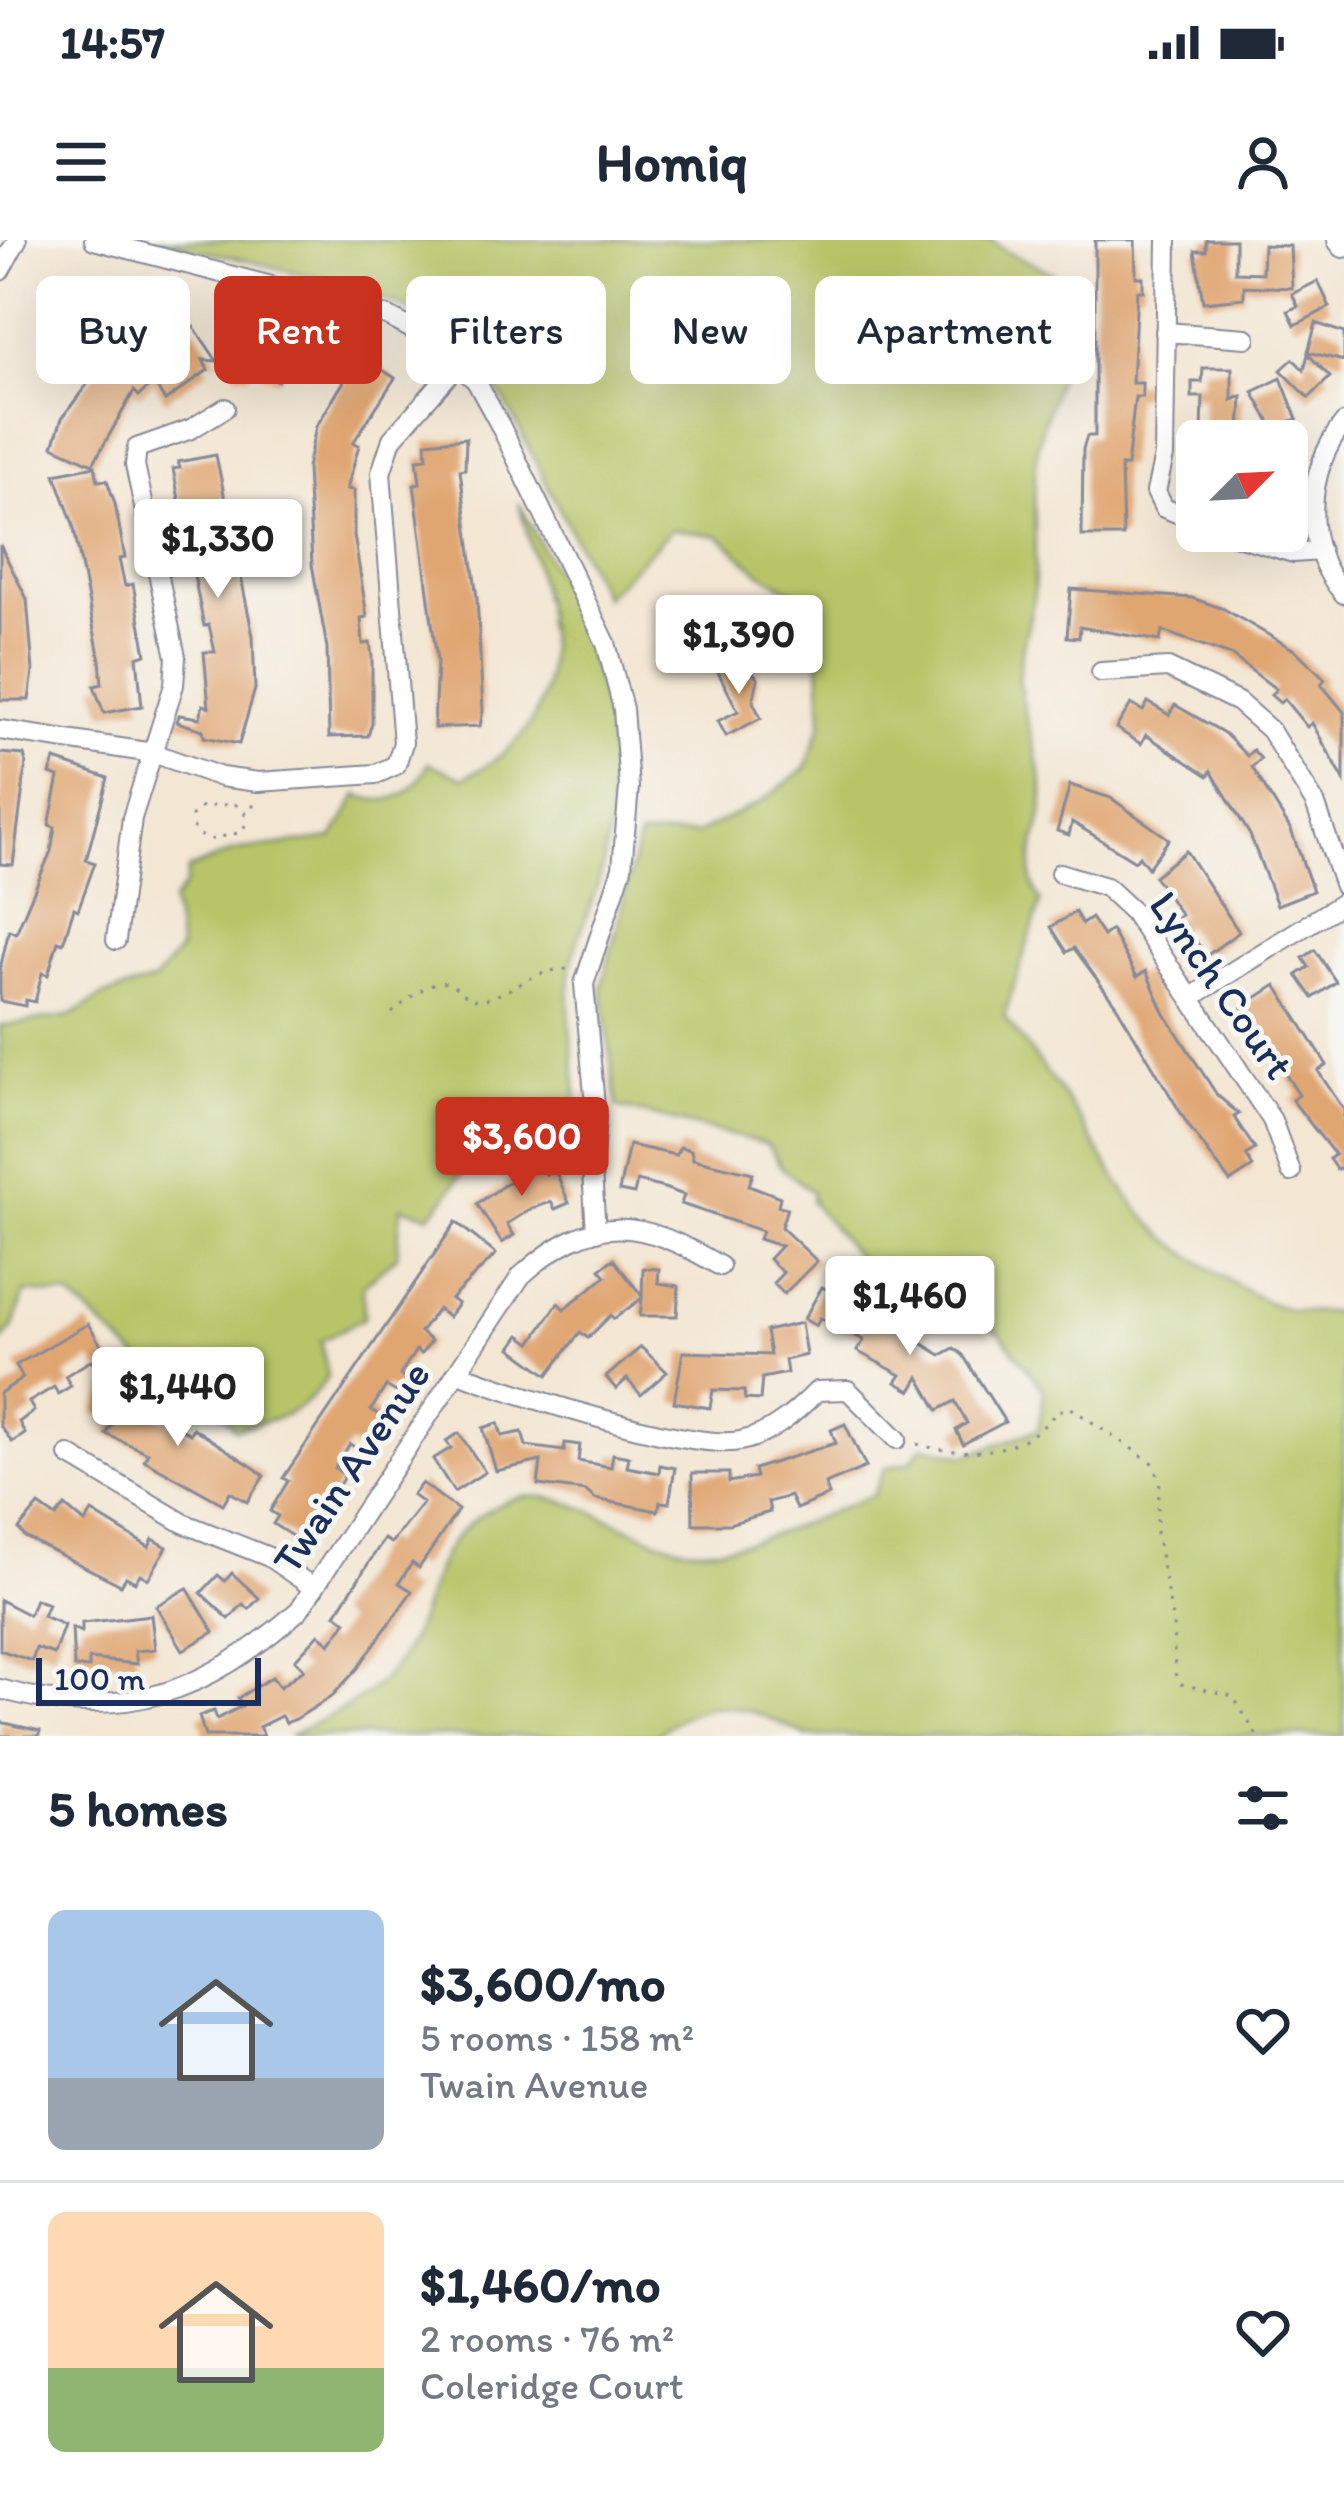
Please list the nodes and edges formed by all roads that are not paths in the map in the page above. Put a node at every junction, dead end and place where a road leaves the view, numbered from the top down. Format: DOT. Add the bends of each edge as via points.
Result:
graph roads {
  1 [pos="17,240"];
  2 [pos="94,240"];
  3 [pos="1168,240"];
  4 [pos="0,271"];
  5 [pos="406,326"];
  6 [pos="1165,332"];
  7 [pos="1246,338"];
  8 [pos="440,384"];
  9 [pos="478,384"];
  10 [pos="225,409"];
  11 [pos="1344,423"];
  12 [pos="1176,513"];
  13 [pos="1320,551"];
  14 [pos="1308,552"];
  15 [pos="1344,594"];
  16 [pos="1101,672"];
  17 [pos="0,730"];
  18 [pos="153,753"];
  19 [pos="1060,873"];
  20 [pos="1344,886"];
  21 [pos="1344,902"];
  22 [pos="116,940"];
  23 [pos="1193,996"];
  24 [pos="1292,1172"];
  25 [pos="596,1232"];
  26 [pos="720,1266"];
  27 [pos="457,1372"];
  28 [pos="907,1442"];
  29 [pos="69,1455"];
  30 [pos="314,1588"];
  31 [pos="0,1689"];
  1 -- 4 [label="street"];
  2 -- 5 [label="street"];
  3 -- 6 [label="street"];
  6 -- 7 [label="street"];
  6 -- 12 [label="street" via="1156,492"];
  8 -- 18 [label="street" via="392,439 381,473 404,743 396,765 376,774 258,782"];
  9 -- 25 [label="street" via="599,628 623,709 629,787 622,868 584,984"];
  10 -- 18 [label="street" via="137,448 134,465 176,657"];
  11 -- 13 [label="street" via="1318,470"];
  13 -- 14 [label="street"];
  13 -- 15 [label="street"];
  16 -- 20 [label="street" via="1168,668 1238,702 1270,730 1315,803"];
  17 -- 18 [label="street"];
  18 -- 22 [label="street" via="121,870"];
  19 -- 23 [label="street, Lynch Court" via="1106,887"];
  21 -- 23 [label="street"];
  23 -- 24 [label="street, Lynch Court" via="1272,1120"];
  25 -- 26 [label="street, Twain Avenue" via="666,1234"];
  25 -- 27 [label="street, Twain Avenue" via="554,1246 521,1276"];
  27 -- 28 [label="street" via="512,1394 699,1441 740,1441 790,1419 818,1391 848,1390"];
  27 -- 30 [label="street, Twain Avenue"];
  29 -- 30 [label="street"];
  30 -- 31 [label="street, Twain Avenue" via="253,1651 183,1689 54,1704"];
}
